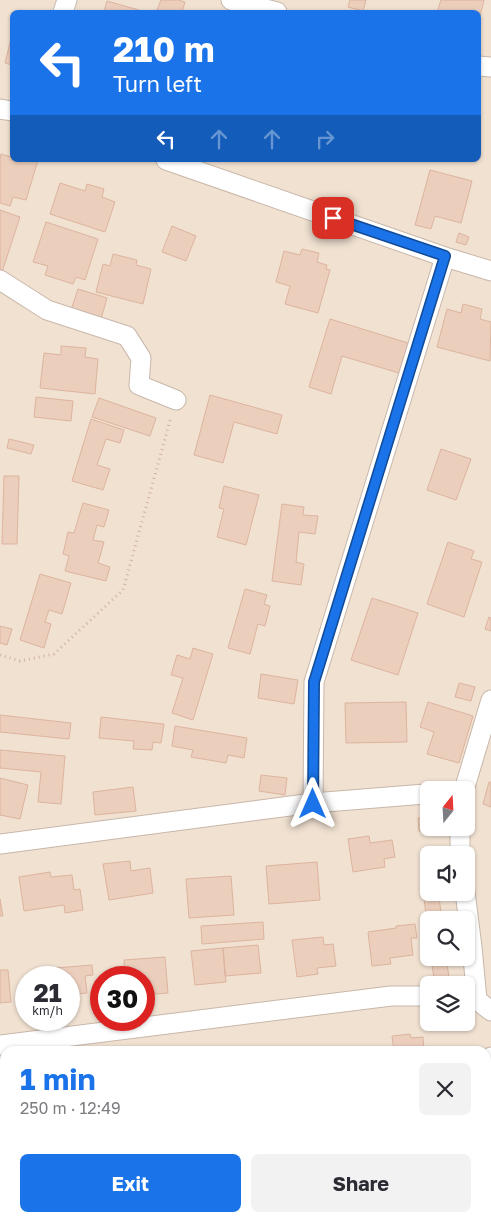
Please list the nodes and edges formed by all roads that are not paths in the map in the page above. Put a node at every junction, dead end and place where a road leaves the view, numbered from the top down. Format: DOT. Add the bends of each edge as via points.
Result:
graph roads {
  1 [pos="231,0"];
  2 [pos="269,10"];
  3 [pos="172,162"];
  4 [pos="445,256"];
  5 [pos="491,271"];
  6 [pos="0,280"];
  7 [pos="176,400"];
  8 [pos="491,700"];
  9 [pos="467,781"];
  10 [pos="420,794"];
  11 [pos="313,804"];
  12 [pos="0,844"];
  13 [pos="466,901"];
  14 [pos="420,996"];
  15 [pos="478,1003"];
  16 [pos="0,1045"];
  1 -- 2 [label="street"];
  3 -- 4 [label="street"];
  4 -- 5 [label="street"];
  4 -- 11 [label="street" via="314,682"];
  6 -- 7 [label="street" via="47,310 127,336 142,358 139,385"];
  8 -- 9 [label="street"];
  10 -- 11 [label="street"];
  11 -- 12 [label="street"];
  13 -- 15 [label="street"];
  14 -- 16 [label="street" via="390,996"];
}
